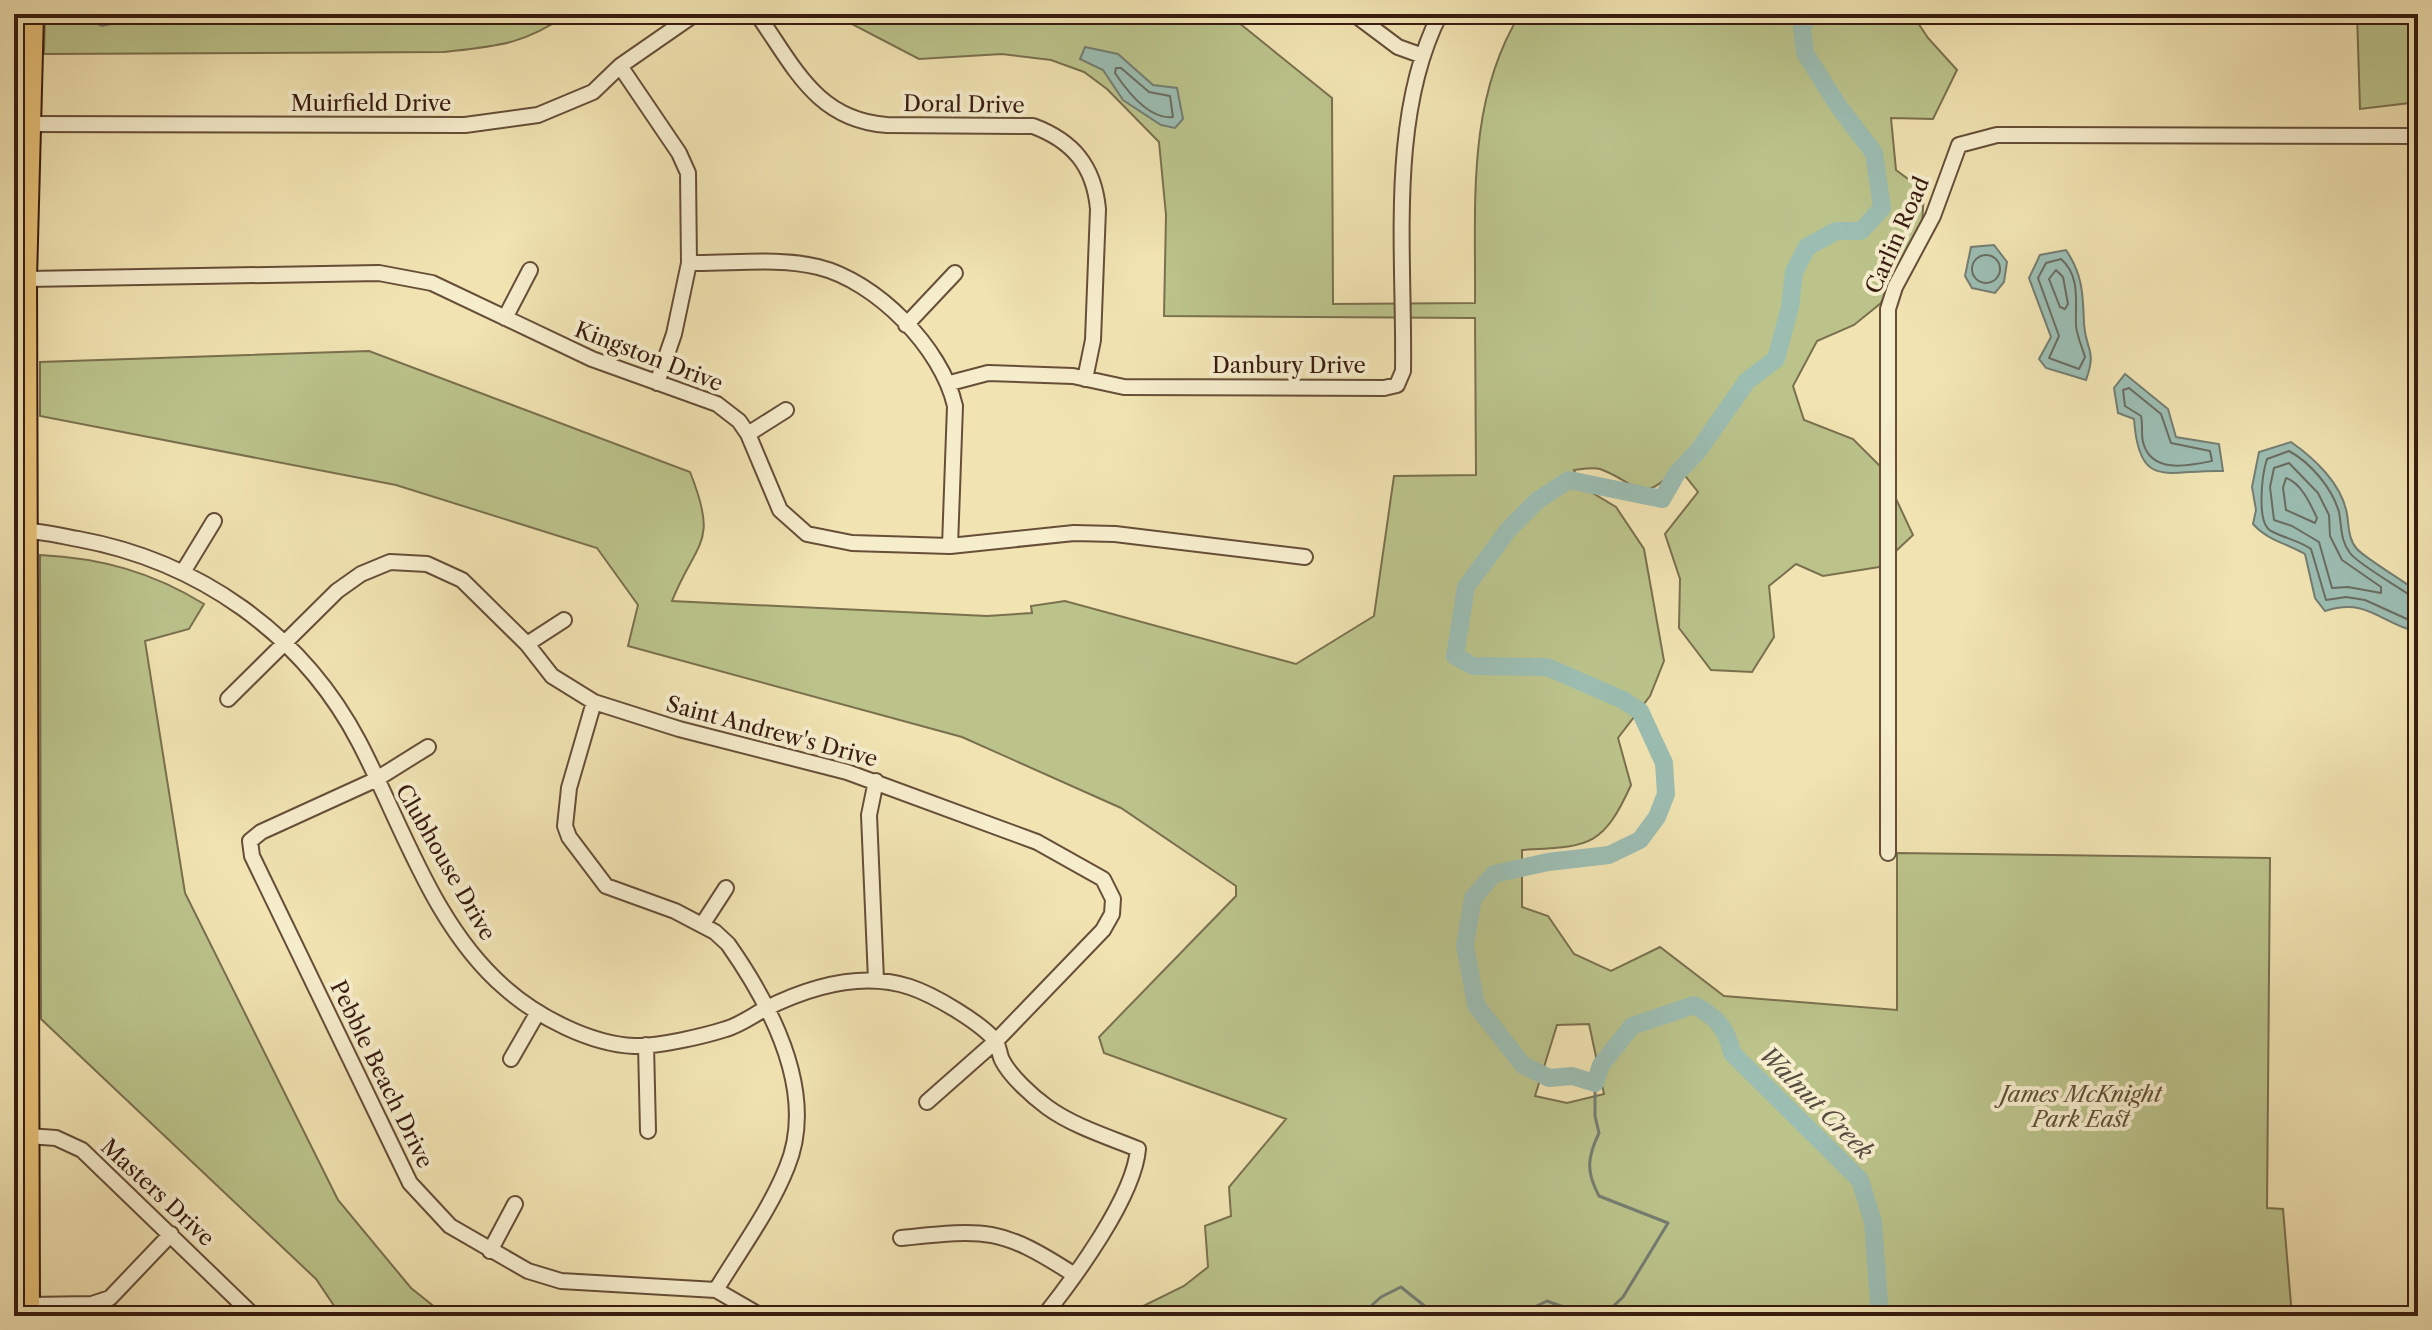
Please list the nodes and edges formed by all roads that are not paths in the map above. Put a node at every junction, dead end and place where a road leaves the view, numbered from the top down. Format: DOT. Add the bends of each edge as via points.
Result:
graph roads {
  1 [pos="16,14"];
  2 [pos="34,14"];
  3 [pos="695,14"];
  4 [pos="757,14"];
  5 [pos="1354,14"];
  6 [pos="1440,14"];
  7 [pos="1423,56"];
  8 [pos="620,66"];
  9 [pos="14,73"];
  10 [pos="22,124"];
  11 [pos="2418,136"];
  12 [pos="689,263"];
  13 [pos="530,270"];
  14 [pos="955,273"];
  15 [pos="21,282"];
  16 [pos="505,318"];
  17 [pos="906,325"];
  18 [pos="1085,379"];
  19 [pos="657,383"];
  20 [pos="950,383"];
  21 [pos="786,410"];
  22 [pos="748,434"];
  23 [pos="214,521"];
  24 [pos="21,530"];
  25 [pos="950,546"];
  26 [pos="1305,557"];
  27 [pos="183,572"];
  28 [pos="564,620"];
  29 [pos="284,642"];
  30 [pos="527,644"];
  31 [pos="14,680"];
  32 [pos="228,699"];
  33 [pos="594,702"];
  34 [pos="428,747"];
  35 [pos="375,780"];
  36 [pos="14,781"];
  37 [pos="876,781"];
  38 [pos="1888,853"];
  39 [pos="726,888"];
  40 [pos="702,925"];
  41 [pos="876,980"];
  42 [pos="765,1009"];
  43 [pos="538,1012"];
  44 [pos="996,1041"];
  45 [pos="646,1045"];
  46 [pos="511,1059"];
  47 [pos="927,1102"];
  48 [pos="648,1131"];
  49 [pos="22,1135"];
  50 [pos="515,1204"];
  51 [pos="22,1234"];
  52 [pos="171,1234"];
  53 [pos="901,1238"];
  54 [pos="490,1251"];
  55 [pos="1073,1274"];
  56 [pos="716,1290"];
  57 [pos="30,1310"];
  58 [pos="254,1316"];
  59 [pos="761,1316"];
  60 [pos="1044,1316"];
  1 -- 9 [label="main road"];
  2 -- 10 [label="main road"];
  3 -- 8 [label="street, Muirfield Drive"];
  4 -- 18 [label="street, Doral Drive" via="817,98 841,115 887,125 1033,126 1077,153 1096,189 1098,209 1093,340"];
  5 -- 7 [label="street" via="1398,47"];
  6 -- 7 [label="street, Danbury Drive"];
  7 -- 18 [label="street, Danbury Drive" via="1406,141 1403,371 1397,385 1124,387"];
  8 -- 10 [label="street, Muirfield Drive" via="593,92 538,115 465,125"];
  8 -- 12 [label="street" via="688,173"];
  10 -- 15 [label="main road"];
  11 -- 38 [label="street, Carlin Road" via="1997,135 1959,145 1933,216 1888,309"];
  12 -- 17 [label="street" via="815,266 851,279"];
  12 -- 19 [label="street"];
  13 -- 16 [label="street"];
  14 -- 17 [label="street"];
  15 -- 16 [label="street, Kingston Drive" via="379,273 432,283"];
  15 -- 24 [label="main road"];
  16 -- 19 [label="street, Kingston Drive"];
  17 -- 20 [label="street" via="925,343"];
  18 -- 20 [label="street, Danbury Drive" via="988,373"];
  19 -- 22 [label="street, Kingston Drive" via="717,404"];
  20 -- 25 [label="street" via="956,429"];
  21 -- 22 [label="street"];
  22 -- 25 [label="street, Kingston Drive" via="780,510 807,534 852,543"];
  23 -- 27 [label="street"];
  24 -- 27 [label="street, Clubhouse Drive" via="118,547"];
  24 -- 49 [label="main road"];
  25 -- 26 [label="street, Kingston Drive" via="1115,534"];
  27 -- 29 [label="street, Clubhouse Drive" via="236,602"];
  28 -- 30 [label="street"];
  29 -- 30 [label="street, Saint Andrew's Drive" via="361,574 404,562 427,564 462,580"];
  29 -- 32 [label="street, Saint Andrew's Drive"];
  29 -- 35 [label="street, Clubhouse Drive" via="321,684 359,742"];
  30 -- 33 [label="street, Saint Andrew's Drive" via="563,685"];
  31 -- 36 [label="main road"];
  33 -- 37 [label="street, Saint Andrew's Drive"];
  33 -- 40 [label="street" via="569,788 569,837 606,886"];
  34 -- 35 [label="street"];
  35 -- 43 [label="street, Clubhouse Drive" via="460,939 495,979"];
  35 -- 54 [label="street, Pebble Beach Drive" via="261,832 250,841 252,856 410,1183 450,1226"];
  37 -- 41 [label="street" via="869,815"];
  37 -- 44 [label="street, Saint Andrew's Drive" via="1037,842 1103,879 1110,890 1112,914 1103,930"];
  39 -- 40 [label="street"];
  40 -- 42 [label="street" via="728,944"];
  41 -- 42 [label="street, Clubhouse Drive" via="845,981"];
  41 -- 44 [label="street, Clubhouse Drive" via="941,1000"];
  42 -- 45 [label="street, Clubhouse Drive" via="726,1029"];
  42 -- 56 [label="street" via="793,1075 796,1112 790,1160"];
  43 -- 45 [label="street, Clubhouse Drive" via="592,1037"];
  43 -- 46 [label="street"];
  44 -- 47 [label="street"];
  44 -- 55 [label="street, Clubhouse Drive" via="1003,1061 1047,1107 1138,1149 1136,1170"];
  45 -- 48 [label="street"];
  49 -- 51 [label="main road"];
  49 -- 52 [label="street, Masters Drive" via="56,1138 82,1150"];
  50 -- 54 [label="street"];
  51 -- 57 [label="main road"];
  52 -- 57 [label="street" via="110,1298"];
  52 -- 58 [label="street, Masters Drive"];
  53 -- 55 [label="street" via="988,1232 1029,1246"];
  54 -- 56 [label="street, Pebble Beach Drive" via="561,1281"];
  55 -- 60 [label="street"];
  56 -- 59 [label="street, Pebble Beach Drive"];
}
